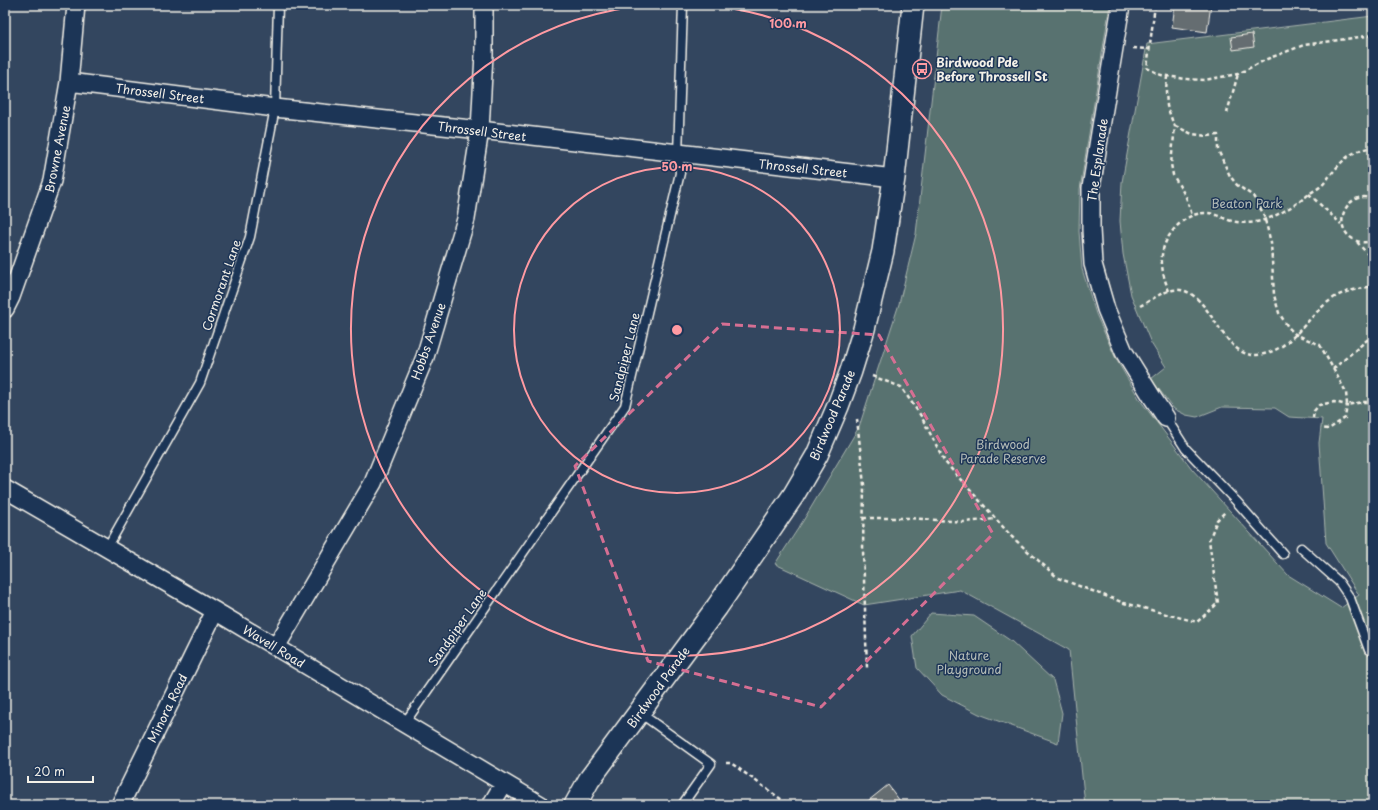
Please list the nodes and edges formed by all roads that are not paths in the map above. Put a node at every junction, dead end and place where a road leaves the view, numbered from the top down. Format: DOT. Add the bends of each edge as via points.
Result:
graph roads {
  1 [pos="76,5"];
  2 [pos="278,5"];
  3 [pos="484,5"];
  4 [pos="683,5"];
  5 [pos="914,5"];
  6 [pos="1121,5"];
  7 [pos="69,82"];
  8 [pos="275,108"];
  9 [pos="480,130"];
  10 [pos="678,154"];
  11 [pos="894,178"];
  12 [pos="5,309"];
  13 [pos="1166,418"];
  14 [pos="5,489"];
  15 [pos="107,548"];
  16 [pos="1301,548"];
  17 [pos="1283,554"];
  18 [pos="215,611"];
  19 [pos="276,647"];
  20 [pos="1369,650"];
  21 [pos="639,712"];
  22 [pos="404,724"];
  23 [pos="504,783"];
  24 [pos="120,805"];
  25 [pos="491,805"];
  26 [pos="541,805"];
  27 [pos="575,805"];
  28 [pos="682,805"];
  1 -- 7 [label="street, Browne Avenue"];
  2 -- 8 [label="lane, Cormorant Lane"];
  3 -- 9 [label="street, Hobbs Avenue"];
  4 -- 10 [label="lane, Sandpiper Lane"];
  5 -- 11 [label="street, Birdwood Parade"];
  6 -- 13 [label="street, The Esplanade" via="1091,188 1094,264 1106,308 1124,352"];
  7 -- 8 [label="street, Throssell Street"];
  7 -- 12 [label="street, Browne Avenue" via="52,181 12,297"];
  8 -- 9 [label="street, Throssell Street"];
  8 -- 15 [label="lane, Cormorant Lane" via="250,237 200,383"];
  9 -- 10 [label="street, Throssell Street"];
  9 -- 19 [label="street, Hobbs Avenue" via="466,219 425,357 373,483"];
  10 -- 11 [label="street, Throssell Street"];
  10 -- 22 [label="lane, Sandpiper Lane" via="680,173 625,406"];
  11 -- 21 [label="street, Birdwood Parade" via="882,251 864,329 846,385 817,455 793,496 722,600"];
  13 -- 17 [label="lane" via="1186,448"];
  14 -- 15 [label="street, Wavell Road"];
  15 -- 18 [label="street, Wavell Road"];
  16 -- 20 [label="lane" via="1339,582 1350,598"];
  18 -- 19 [label="street, Wavell Road"];
  18 -- 24 [label="street, Minora Road"];
  19 -- 22 [label="street, Wavell Road"];
  21 -- 27 [label="street, Birdwood Parade" via="589,780"];
  21 -- 28 [label="lane" via="711,764"];
  22 -- 23 [label="street, Wavell Road"];
  23 -- 25 [label="street"];
  23 -- 26 [label="street, Wavell Road"];
}
